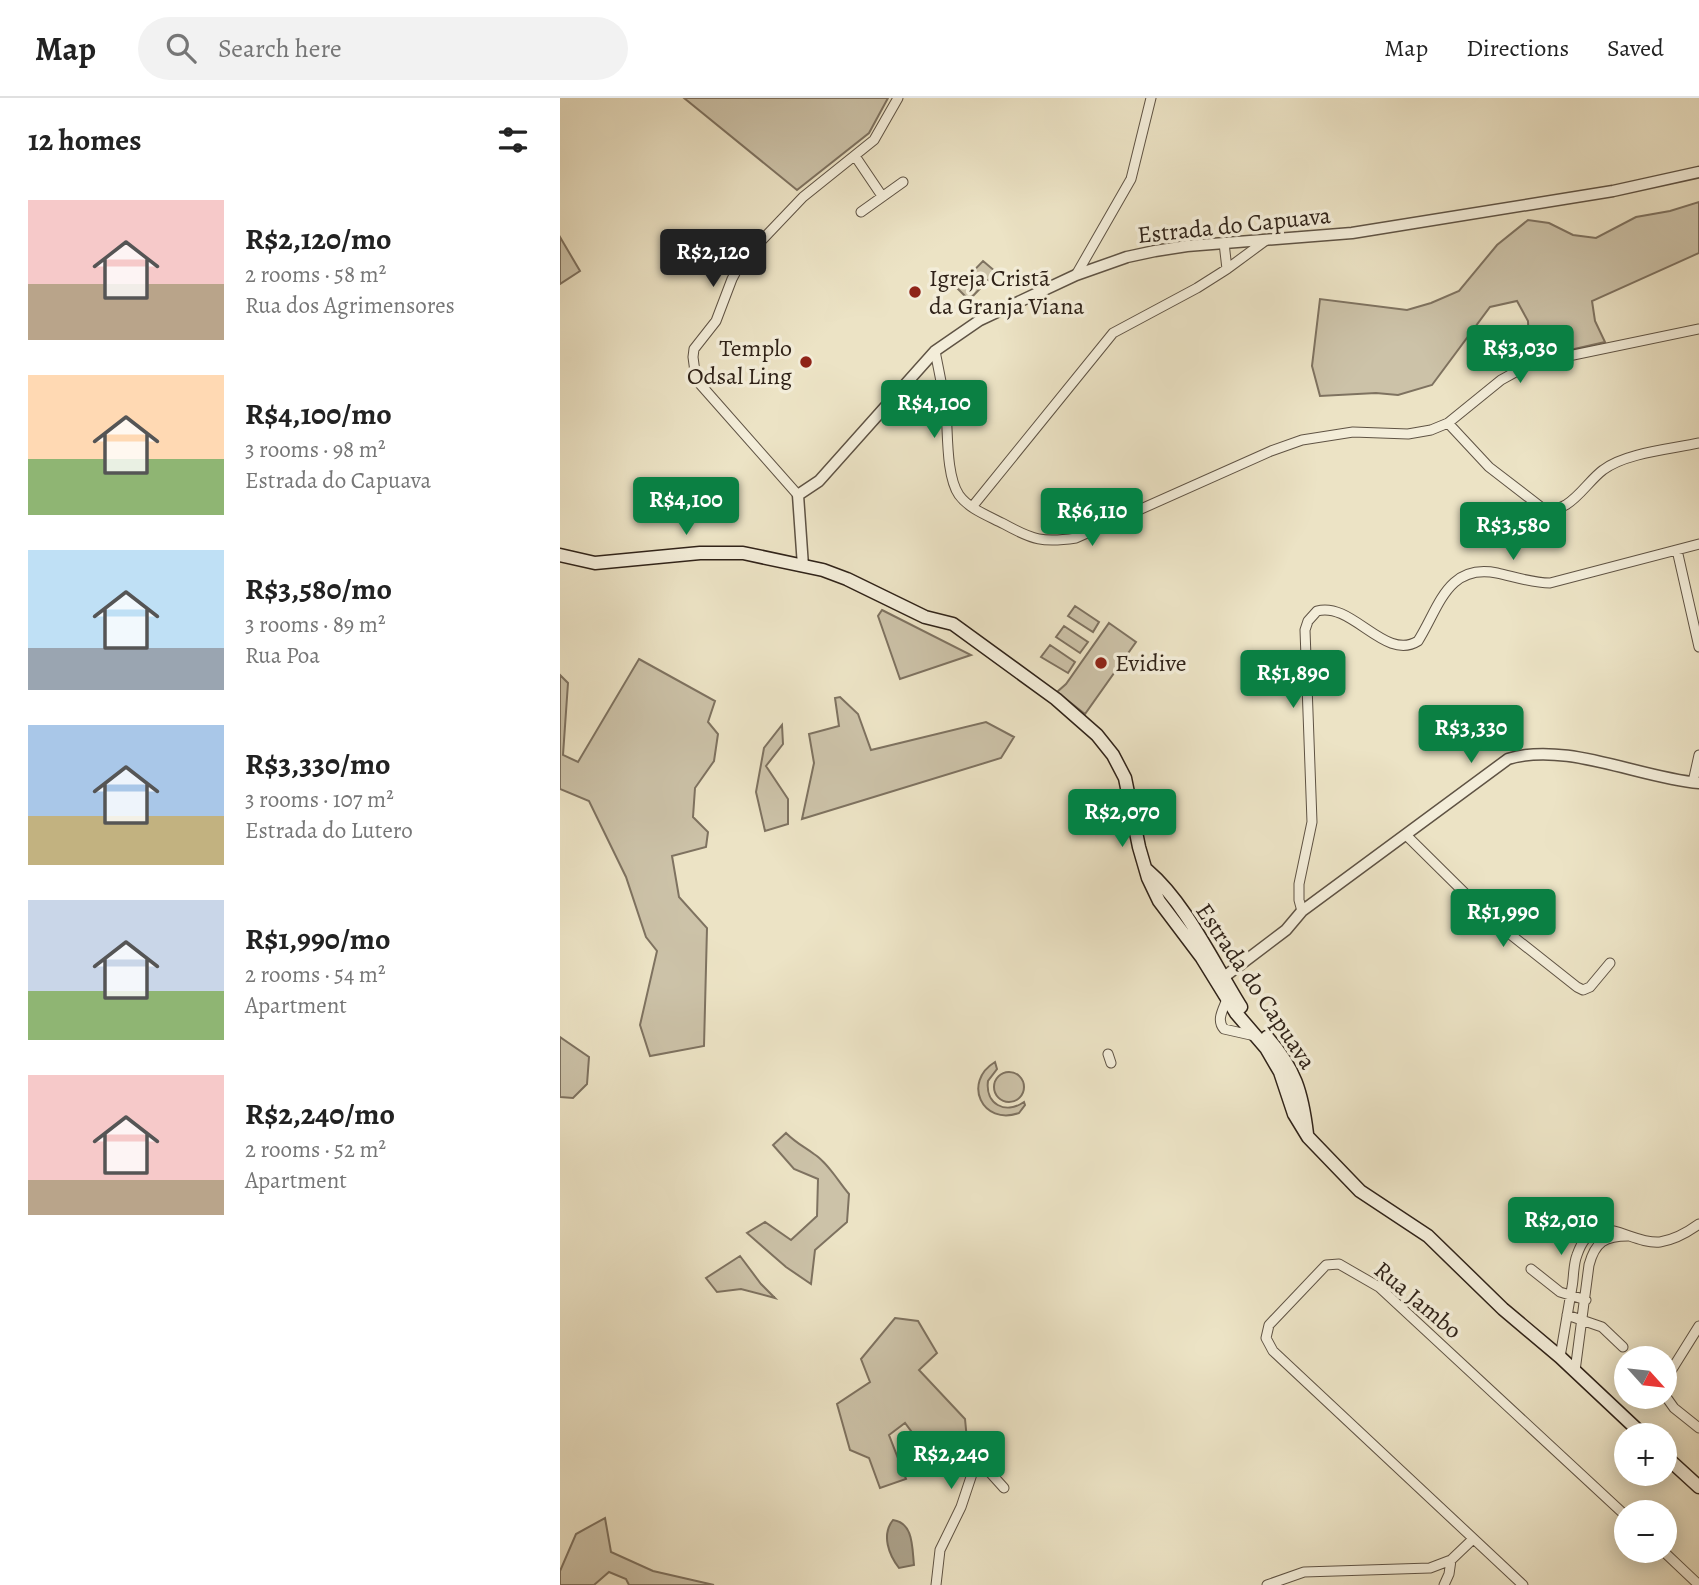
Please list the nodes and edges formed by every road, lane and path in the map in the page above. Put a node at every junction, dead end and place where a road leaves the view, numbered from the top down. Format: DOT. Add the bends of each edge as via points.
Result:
graph roads {
  1 [pos="898,98"];
  2 [pos="1151,98"];
  3 [pos="855,156"];
  4 [pos="1699,172"];
  5 [pos="903,182"];
  6 [pos="882,196"];
  7 [pos="861,212"];
  8 [pos="1265,241"];
  9 [pos="1224,243"];
  10 [pos="1227,269"];
  11 [pos="1076,275"];
  12 [pos="1699,329"];
  13 [pos="935,351"];
  14 [pos="1448,423"];
  15 [pos="1699,443"];
  16 [pos="798,495"];
  17 [pos="972,507"];
  18 [pos="1699,544"];
  19 [pos="1677,550"];
  20 [pos="560,555"];
  21 [pos="803,566"];
  22 [pos="1699,647"];
  23 [pos="1699,755"];
  24 [pos="1696,783"];
  25 [pos="1406,835"];
  26 [pos="1168,904"];
  27 [pos="1302,911"];
  28 [pos="1611,963"];
  29 [pos="1222,974"];
  30 [pos="1227,999"];
  31 [pos="1257,1036"];
  32 [pos="1291,1083"];
  33 [pos="1699,1224"];
  34 [pos="1630,1236"];
  35 [pos="1531,1269"];
  36 [pos="1573,1283"];
  37 [pos="1587,1286"];
  38 [pos="1570,1297"];
  39 [pos="1586,1300"];
  40 [pos="1567,1315"];
  41 [pos="1583,1319"];
  42 [pos="1698,1330"];
  43 [pos="1622,1346"];
  44 [pos="1560,1357"];
  45 [pos="1677,1362"];
  46 [pos="1575,1371"];
  47 [pos="1675,1409"];
  48 [pos="1630,1423"];
  49 [pos="1699,1428"];
  50 [pos="1677,1467"];
  51 [pos="1699,1487"];
  52 [pos="1004,1488"];
  53 [pos="1614,1505"];
  54 [pos="1472,1539"];
  55 [pos="1451,1560"];
  56 [pos="1676,1563"];
  57 [pos="936,1585"];
  58 [pos="1267,1585"];
  59 [pos="1444,1585"];
  60 [pos="1522,1585"];
  61 [pos="1699,1585"];
  1 -- 3 [label="street" via="874,140"];
  2 -- 11 [label="street" via="1131,179"];
  3 -- 6 [label="street"];
  3 -- 16 [label="street" via="803,197 741,262 716,321 692,357 700,384"];
  4 -- 8 [label="street, Estrada do Capuava" via="1613,191 1352,233"];
  5 -- 6 [label="street"];
  6 -- 7 [label="street"];
  8 -- 9 [label="street, Estrada do Capuava"];
  8 -- 10 [label="street"];
  9 -- 10 [label="street"];
  9 -- 11 [label="street, Estrada do Capuava" via="1127,257"];
  10 -- 17 [label="street" via="1113,333"];
  11 -- 13 [label="street, Estrada do Capuava" via="980,320"];
  12 -- 14 [label="street" via="1530,364 1501,380"];
  13 -- 16 [label="street, Estrada do Capuava" via="819,481"];
  13 -- 17 [label="street" via="955,486"];
  14 -- 15 [label="street" via="1489,467 1541,507 1556,511 1616,462"];
  14 -- 17 [label="street" via="1408,434 1353,432 1302,440 1076,538 1042,541"];
  16 -- 21 [label="street"];
  18 -- 19 [label="street"];
  19 -- 22 [label="street"];
  19 -- 27 [label="street" via="1550,583 1483,571 1469,574 1447,589 1418,641 1404,646 1381,638 1331,608 1317,611 1305,630 1312,822 1299,884"];
  20 -- 21 [label="main road, Estrada do Capuava" via="595,563 729,552"];
  21 -- 26 [label="main road, Estrada do Capuava" via="848,579 925,617 953,624 1083,722 1120,767 1146,870 1152,887"];
  23 -- 24 [label="street"];
  24 -- 25 [label="street" via="1551,754 1522,755 1484,775"];
  25 -- 27 [label="street"];
  25 -- 28 [label="street" via="1491,919 1577,988 1590,987"];
  26 -- 29 [label="main road, Estrada do Capuava"];
  26 -- 30 [label="main road, Estrada do Capuava"];
  27 -- 29 [label="street" via="1286,930"];
  29 -- 32 [label="main road, Estrada do Capuava" via="1240,1006 1283,1056"];
  30 -- 31 [label="main road, Estrada do Capuava"];
  30 -- 31 [label="street" via="1219,1020 1224,1030"];
  31 -- 32 [label="main road, Estrada do Capuava"];
  32 -- 44 [label="main road, Estrada do Capuava" via="1294,1114 1308,1137 1360,1191 1428,1236"];
  33 -- 34 [label="street" via="1658,1242"];
  34 -- 36 [label="street" via="1613,1230 1590,1235 1576,1256"];
  34 -- 37 [label="street" via="1612,1236 1597,1245"];
  35 -- 38 [label="street"];
  36 -- 37 [label="street"];
  36 -- 38 [label="street"];
  37 -- 39 [label="street"];
  38 -- 39 [label="street"];
  38 -- 40 [label="street"];
  39 -- 41 [label="street"];
  40 -- 41 [label="street"];
  40 -- 44 [label="street"];
  41 -- 43 [label="street" via="1602,1327"];
  41 -- 46 [label="street"];
  42 -- 45 [label="street"];
  44 -- 46 [label="main road, Estrada do Capuava"];
  46 -- 48 [label="main road, Estrada do Capuava"];
  47 -- 49 [label="street"];
  50 -- 51 [label="main road"];
  52 -- 57 [label="street" via="986,1468 974,1468 940,1550"];
  53 -- 54 [label="street, Rua Jambo" via="1378,1287 1339,1264 1326,1265 1269,1325 1269,1344"];
  54 -- 55 [label="street"];
  54 -- 60 [label="street, Rua Jambo"];
  55 -- 58 [label="street" via="1430,1568 1304,1572"];
  55 -- 59 [label="street"];
  56 -- 61 [label="street"];
}
